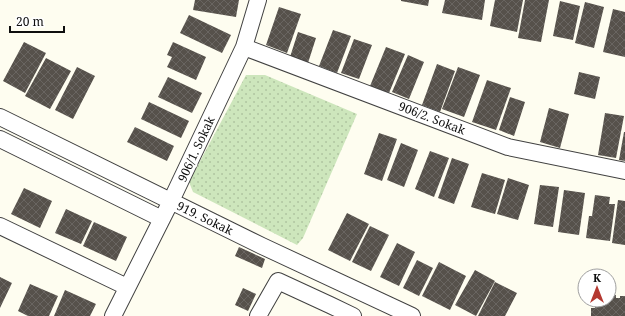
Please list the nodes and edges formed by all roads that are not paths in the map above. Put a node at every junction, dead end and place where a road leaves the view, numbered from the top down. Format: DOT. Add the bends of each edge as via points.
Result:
graph roads {
  1 [pos="258,0"];
  2 [pos="244,47"];
  3 [pos="0,116"];
  4 [pos="0,139"];
  5 [pos="625,171"];
  6 [pos="171,201"];
  7 [pos="162,219"];
  8 [pos="0,226"];
  9 [pos="128,287"];
  10 [pos="113,316"];
  11 [pos="258,316"];
  12 [pos="353,316"];
  13 [pos="412,316"];
  1 -- 2 [label="street, 906/1. Sokak"];
  2 -- 5 [label="street, 906/2. Sokak" via="508,147"];
  2 -- 6 [label="street, 906/1. Sokak"];
  3 -- 6 [label="street, 919. Sokak"];
  4 -- 7 [label="street, 919. Sokak"];
  6 -- 7 [label="street, 906/1. Sokak"];
  6 -- 13 [label="street, 919. Sokak"];
  7 -- 9 [label="street, 906/1. Sokak"];
  8 -- 9 [label="street"];
  9 -- 10 [label="street, 906/1. Sokak"];
  11 -- 12 [label="street" via="278,281"];
}
